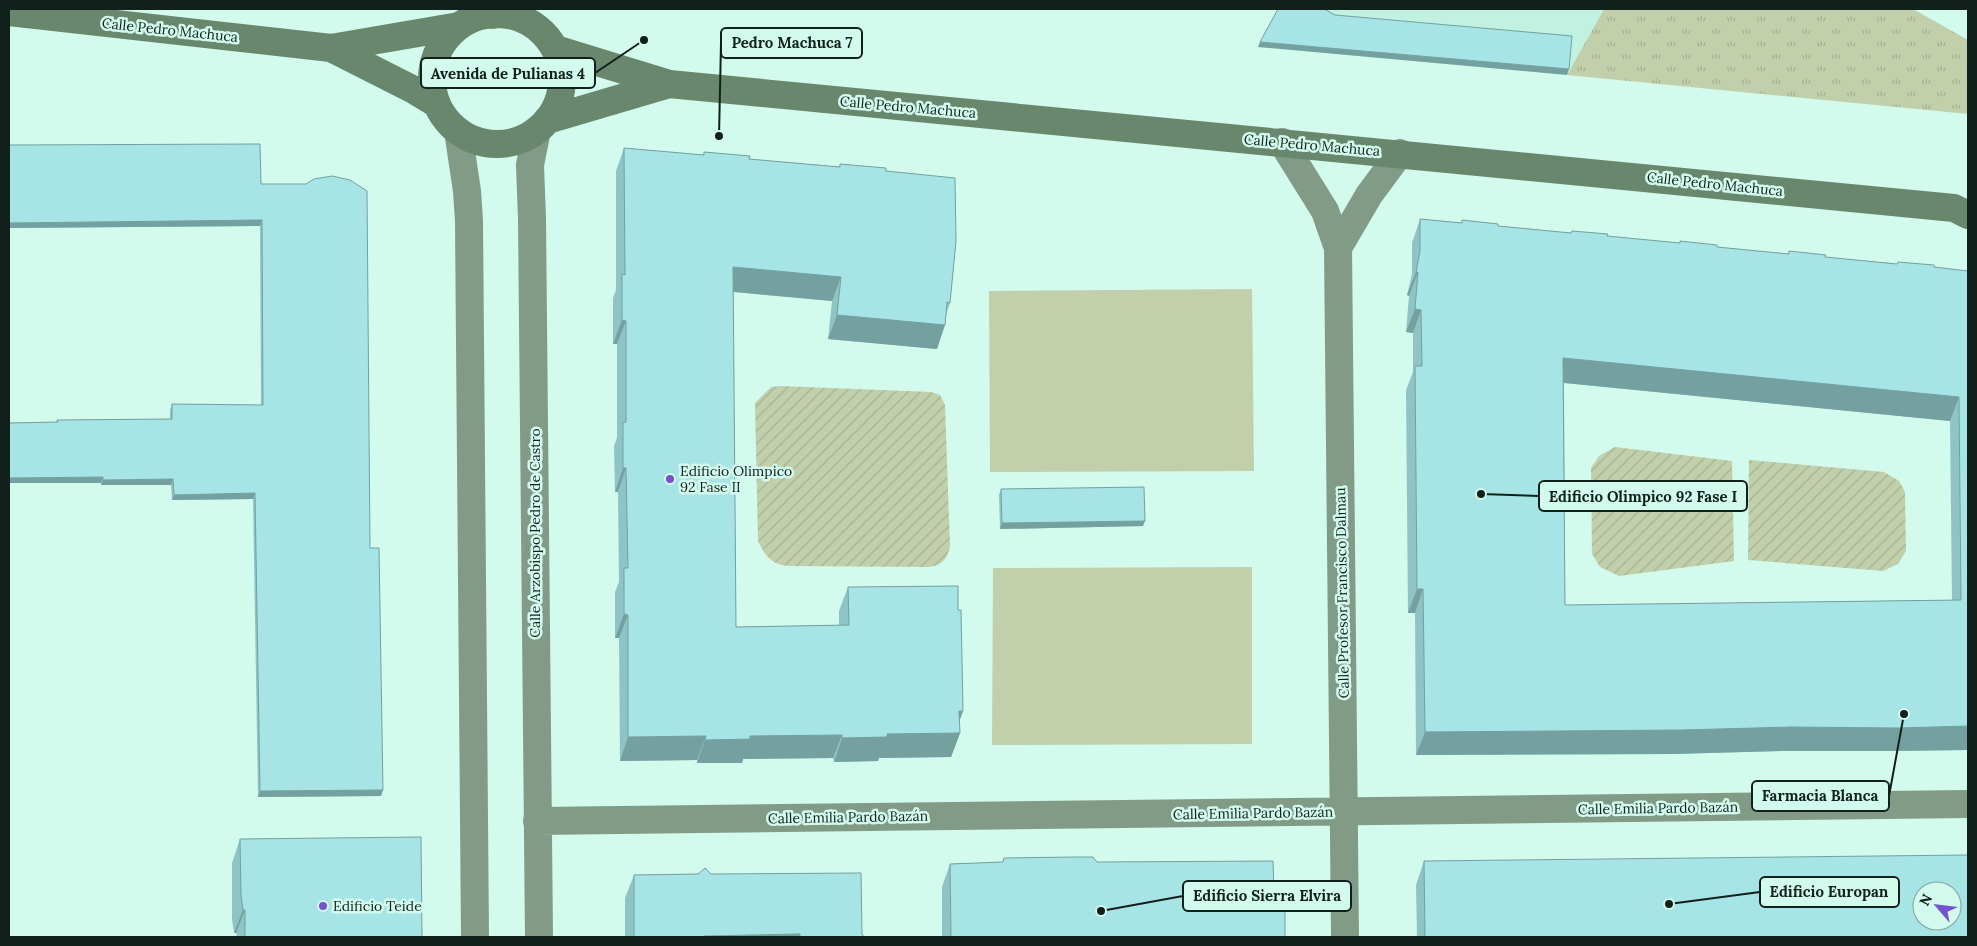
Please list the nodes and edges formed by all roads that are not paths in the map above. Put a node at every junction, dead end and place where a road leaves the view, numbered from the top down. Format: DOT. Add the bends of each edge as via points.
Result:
graph roads {
  1 [pos="9,12"];
  2 [pos="493,12"];
  3 [pos="459,26"];
  4 [pos="331,48"];
  5 [pos="555,49"];
  6 [pos="668,84"];
  7 [pos="437,104"];
  8 [pos="542,125"];
  9 [pos="458,131"];
  10 [pos="1282,142"];
  11 [pos="1400,153"];
  12 [pos="1964,209"];
  13 [pos="1338,248"];
  14 [pos="1968,804"];
  15 [pos="1344,811"];
  16 [pos="537,821"];
  17 [pos="475,937"];
  18 [pos="539,937"];
  19 [pos="1345,937"];
  1 -- 4 [label="main road, Calle Pedro Machuca"];
  2 -- 3 [label="main road"];
  2 -- 5 [label="main road" via="528,22 543,33"];
  3 -- 4 [label="main road, Calle Pedro Machuca"];
  3 -- 7 [label="main road" via="442,46 435,62 432,82"];
  4 -- 7 [label="main road, Calle Pedro Machuca"];
  5 -- 6 [label="main road, Calle Pedro Machuca"];
  5 -- 8 [label="main road" via="562,77 559,98"];
  6 -- 8 [label="main road, Calle Pedro Machuca"];
  6 -- 10 [label="main road, Calle Pedro Machuca"];
  7 -- 9 [label="main road"];
  8 -- 9 [label="main road" via="514,142 496,144 477,142"];
  8 -- 16 [label="street, Calle Arzobispo Pedro de Castro" via="530,165"];
  9 -- 17 [label="street" via="469,221"];
  10 -- 11 [label="main road, Calle Pedro Machuca"];
  10 -- 13 [label="street, Calle Profesor Francisco Dalmau" via="1325,211"];
  11 -- 12 [label="main road, Calle Pedro Machuca"];
  11 -- 13 [label="street" via="1369,195"];
  13 -- 15 [label="street, Calle Profesor Francisco Dalmau"];
  14 -- 15 [label="street, Calle Emilia Pardo Bazán"];
  15 -- 16 [label="street, Calle Emilia Pardo Bazán"];
  15 -- 19 [label="street, Calle Profesor Francisco Dalmau"];
  16 -- 18 [label="street, Calle Arzobispo Pedro de Castro"];
}
